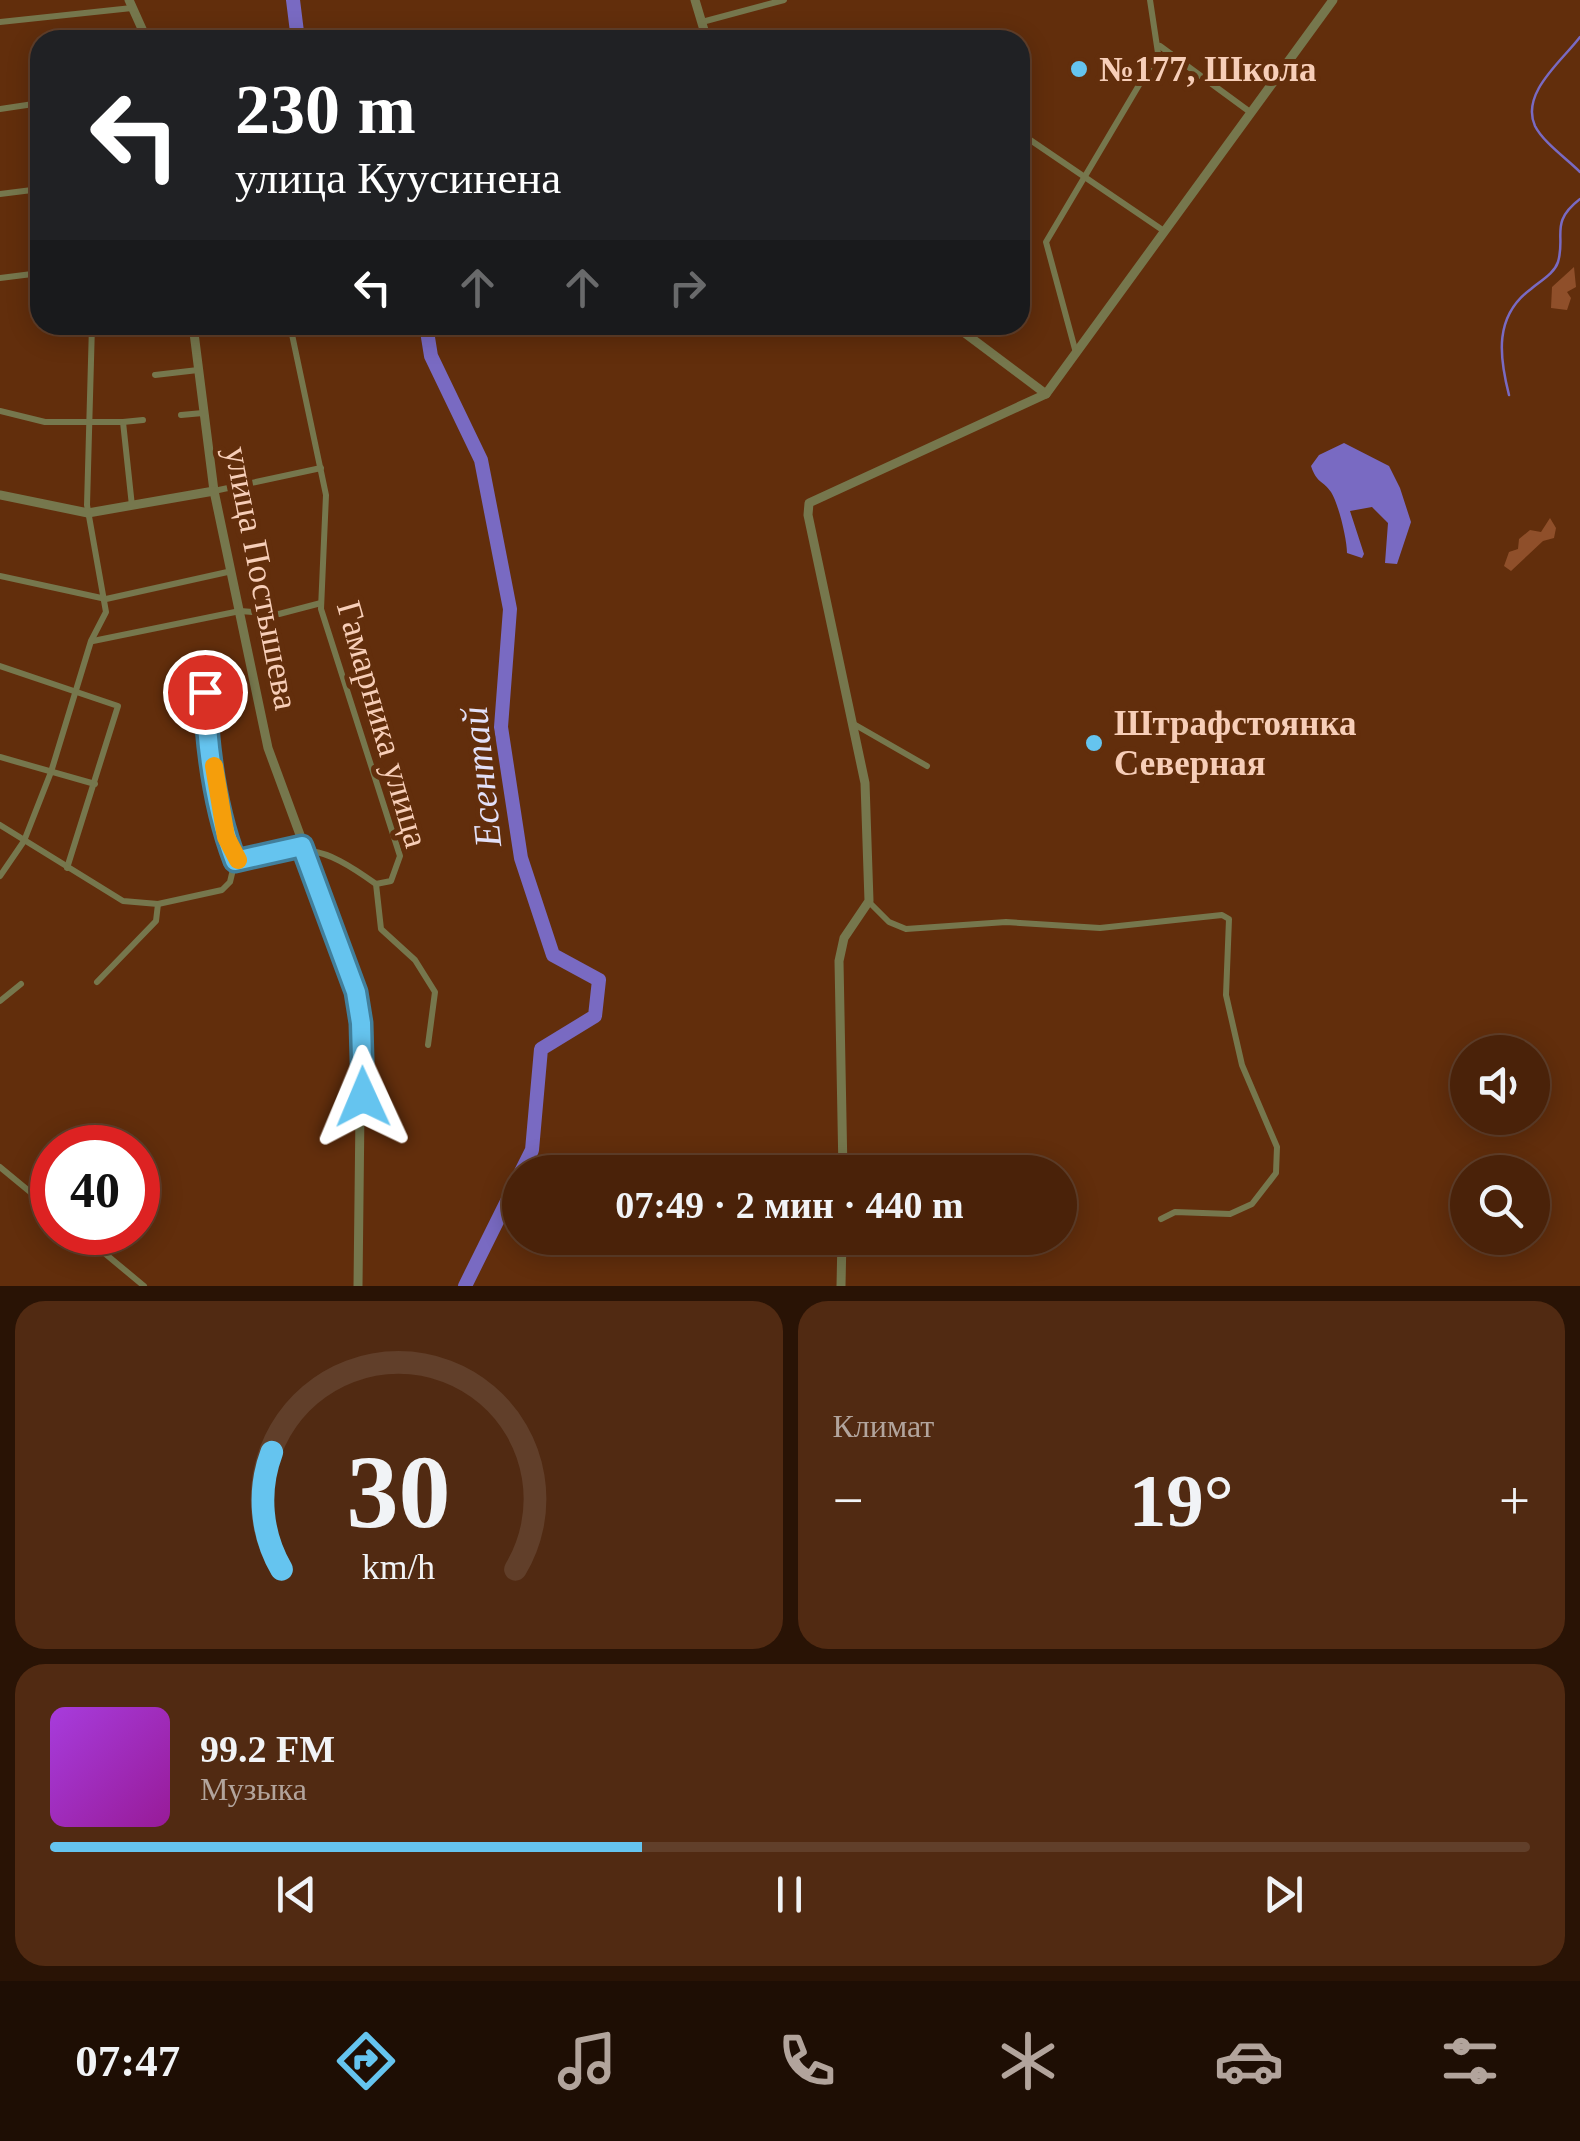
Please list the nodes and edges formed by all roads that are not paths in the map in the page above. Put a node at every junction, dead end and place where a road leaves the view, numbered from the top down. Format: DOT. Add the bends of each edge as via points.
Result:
graph roads {
  1 [pos="695,0"];
  2 [pos="784,0"];
  3 [pos="1150,0"];
  4 [pos="1331,1"];
  5 [pos="131,4"];
  6 [pos="0,22"];
  7 [pos="702,22"];
  8 [pos="143,30"];
  9 [pos="704,30"];
  10 [pos="1158,46"];
  11 [pos="30,104"];
  12 [pos="0,108"];
  13 [pos="1250,112"];
  14 [pos="1030,140"];
  15 [pos="1084,176"];
  16 [pos="30,190"];
  17 [pos="0,194"];
  18 [pos="1165,232"];
  19 [pos="30,274"];
  20 [pos="0,278"];
  21 [pos="91,335"];
  22 [pos="194,335"];
  23 [pos="292,335"];
  24 [pos="967,335"];
  25 [pos="1077,354"];
  26 [pos="198,370"];
  27 [pos="155,375"];
  28 [pos="1046,394"];
  29 [pos="0,412"];
  30 [pos="203,413"];
  31 [pos="180,414"];
  32 [pos="144,420"];
  33 [pos="123,422"];
  34 [pos="87,423"];
  35 [pos="321,468"];
  36 [pos="214,491"];
  37 [pos="0,495"];
  38 [pos="132,506"];
  39 [pos="88,513"];
  40 [pos="232,570"];
  41 [pos="0,576"];
  42 [pos="106,601"];
  43 [pos="320,603"];
  44 [pos="240,611"];
  45 [pos="91,641"];
  46 [pos="0,666"];
  47 [pos="75,690"];
  48 [pos="205,692"];
  49 [pos="852,722"];
  50 [pos="0,757"];
  51 [pos="927,766"];
  52 [pos="51,772"];
  53 [pos="96,784"];
  54 [pos="0,825"];
  55 [pos="24,841"];
  56 [pos="301,842"];
  57 [pos="235,861"];
  58 [pos="67,868"];
  59 [pos="0,876"];
  60 [pos="376,884"];
  61 [pos="868,901"];
  62 [pos="158,904"];
  63 [pos="97,982"];
  64 [pos="20,984"];
  65 [pos="0,1001"];
  66 [pos="428,1045"];
  67 [pos="842,1155"];
  68 [pos="0,1167"];
  69 [pos="30,1192"];
  70 [pos="1161,1219"];
  71 [pos="107,1255"];
  72 [pos="842,1255"];
  73 [pos="144,1286"];
  74 [pos="358,1286"];
  75 [pos="841,1286"];
  1 -- 7 [label="street"];
  2 -- 7 [label="street"];
  3 -- 10 [label="street"];
  4 -- 13 [label="street"];
  5 -- 6 [label="street"];
  5 -- 8 [label="street"];
  7 -- 9 [label="street"];
  10 -- 13 [label="street"];
  10 -- 15 [label="street"];
  11 -- 12 [label="street"];
  13 -- 18 [label="street"];
  14 -- 15 [label="street"];
  15 -- 18 [label="street"];
  15 -- 25 [label="street" via="1046,242"];
  16 -- 17 [label="street"];
  18 -- 25 [label="street"];
  19 -- 20 [label="street"];
  21 -- 34 [label="street"];
  22 -- 26 [label="street, улица Постышева"];
  23 -- 35 [label="street, Гамарника улица"];
  24 -- 28 [label="street"];
  25 -- 28 [label="street"];
  26 -- 27 [label="street"];
  26 -- 30 [label="street, улица Постышева"];
  28 -- 49 [label="street" via="809,504"];
  29 -- 34 [label="street"];
  30 -- 31 [label="street"];
  30 -- 36 [label="street, улица Постышева"];
  32 -- 33 [label="street"];
  33 -- 34 [label="street"];
  33 -- 38 [label="street"];
  34 -- 39 [label="street"];
  35 -- 36 [label="street"];
  35 -- 43 [label="street, Гамарника улица" via="326,520"];
  36 -- 38 [label="street"];
  36 -- 40 [label="street, улица Постышева"];
  37 -- 39 [label="street"];
  38 -- 39 [label="street"];
  39 -- 42 [label="street"];
  40 -- 42 [label="street"];
  40 -- 44 [label="street, улица Постышева"];
  41 -- 42 [label="street"];
  42 -- 45 [label="street"];
  43 -- 44 [label="street" via="279,614"];
  43 -- 60 [label="street, Гамарника улица" via="400,856 391,880"];
  44 -- 45 [label="street"];
  44 -- 56 [label="street, улица Постышева" via="268,748"];
  45 -- 47 [label="street"];
  46 -- 47 [label="street"];
  47 -- 52 [label="street"];
  47 -- 53 [label="street" via="118,706"];
  48 -- 57 [label="street" via="206,730"];
  49 -- 51 [label="street"];
  49 -- 61 [label="street" via="865,784"];
  50 -- 52 [label="street"];
  52 -- 53 [label="street"];
  52 -- 55 [label="street"];
  53 -- 58 [label="street"];
  54 -- 55 [label="street"];
  55 -- 58 [label="street"];
  55 -- 59 [label="street"];
  56 -- 57 [label="street"];
  56 -- 60 [label="street"];
  56 -- 74 [label="street, улица Постышева" via="348,965 361,1023"];
  57 -- 62 [label="street" via="222,890"];
  58 -- 62 [label="street" via="116,899"];
  60 -- 66 [label="street, Гамарника улица" via="381,928 435,992"];
  61 -- 67 [label="street" via="844,938 839,961"];
  61 -- 70 [label="street" via="906,930 1006,922 1100,928 1222,914 1229,920 1229,1009 1242,1064 1277,1147 1276,1173 1252,1204 1230,1214 1175,1212"];
  62 -- 63 [label="street" via="156,921"];
  64 -- 65 [label="street"];
  68 -- 69 [label="street"];
  71 -- 73 [label="street"];
  72 -- 75 [label="street"];
}
